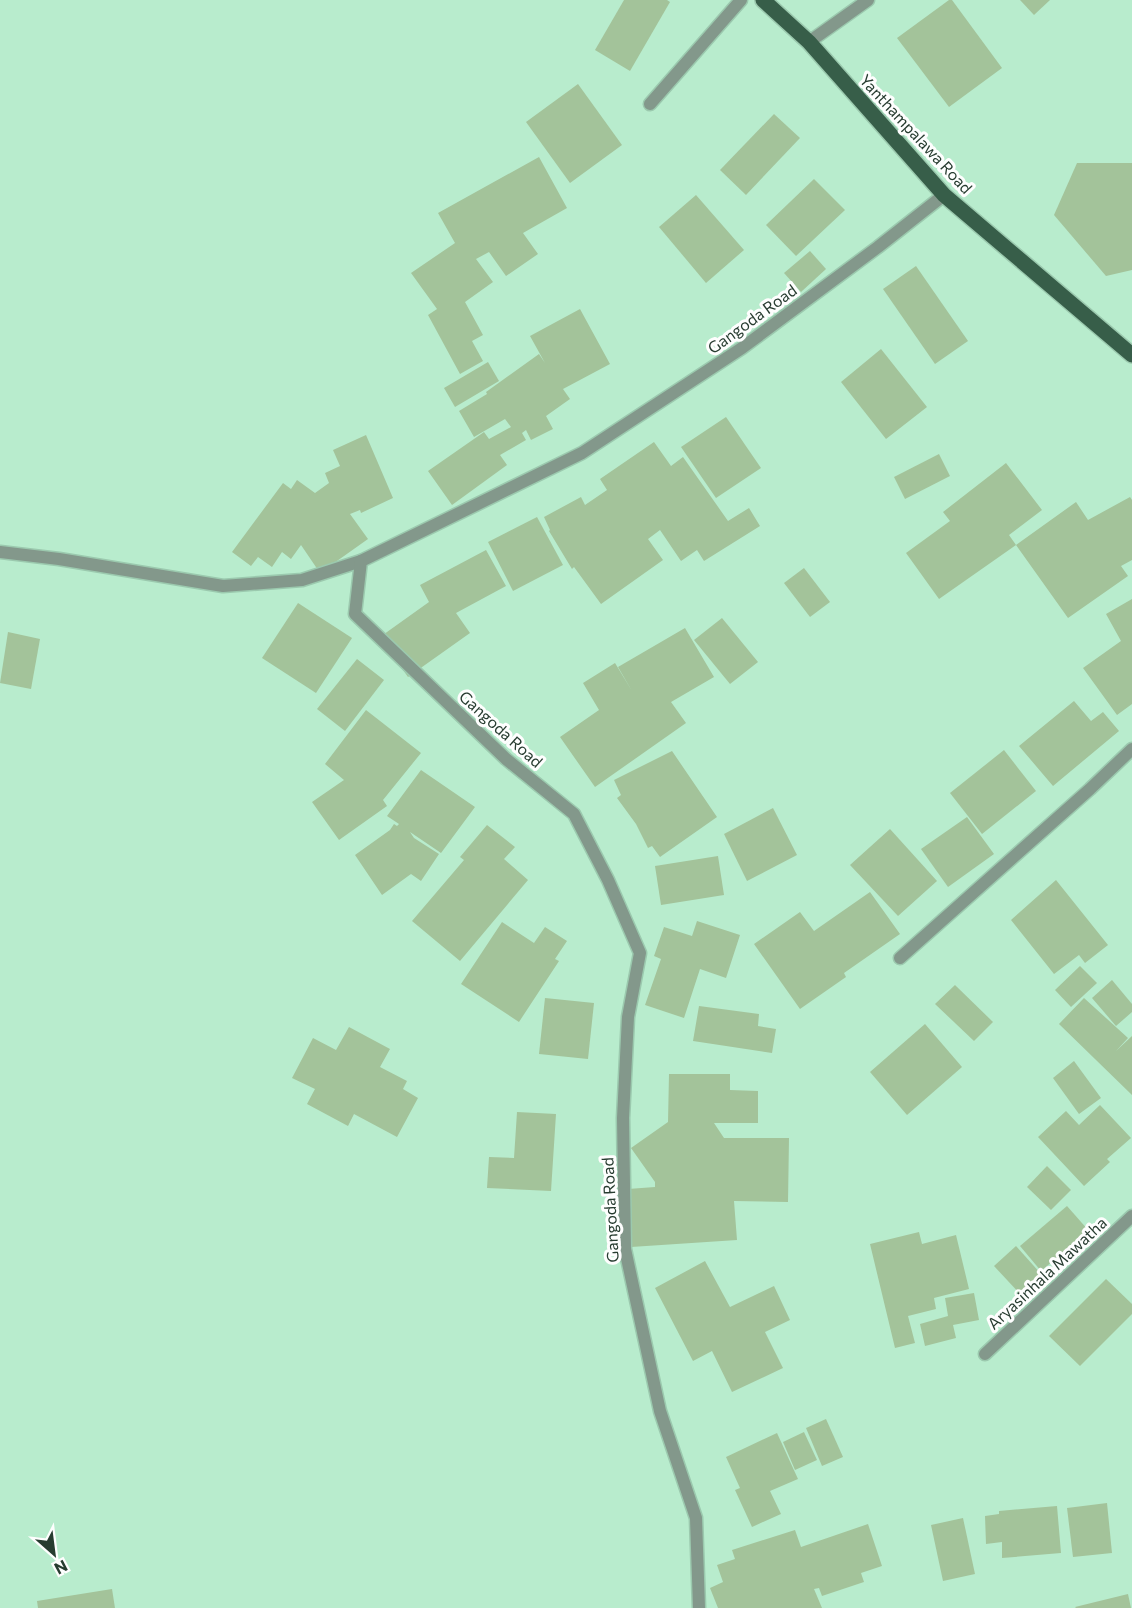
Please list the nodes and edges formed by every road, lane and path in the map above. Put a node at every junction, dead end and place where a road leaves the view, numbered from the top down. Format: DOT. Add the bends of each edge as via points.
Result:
graph roads {
  1 [pos="741,0"];
  2 [pos="763,0"];
  3 [pos="868,0"];
  4 [pos="808,42"];
  5 [pos="650,104"];
  6 [pos="944,195"];
  7 [pos="1132,355"];
  8 [pos="0,552"];
  9 [pos="361,561"];
  10 [pos="1132,749"];
  11 [pos="900,958"];
  12 [pos="1132,1216"];
  13 [pos="985,1354"];
  14 [pos="699,1608"];
  1 -- 5 [label="street"];
  2 -- 4 [label="main road, Yanthampalawa Road"];
  3 -- 4 [label="street"];
  4 -- 6 [label="main road, Yanthampalawa Road"];
  6 -- 7 [label="main road, Yanthampalawa Road"];
  6 -- 9 [label="street, Gangoda Road" via="742,348 582,453"];
  8 -- 9 [label="street" via="223,586 302,580"];
  9 -- 14 [label="street, Gangoda Road" via="355,614 506,759 574,814 640,953 628,1017 623,1118 625,1249 660,1411 696,1518"];
  10 -- 11 [label="street"];
  12 -- 13 [label="street, Aryasinhala Mawatha"];
}
